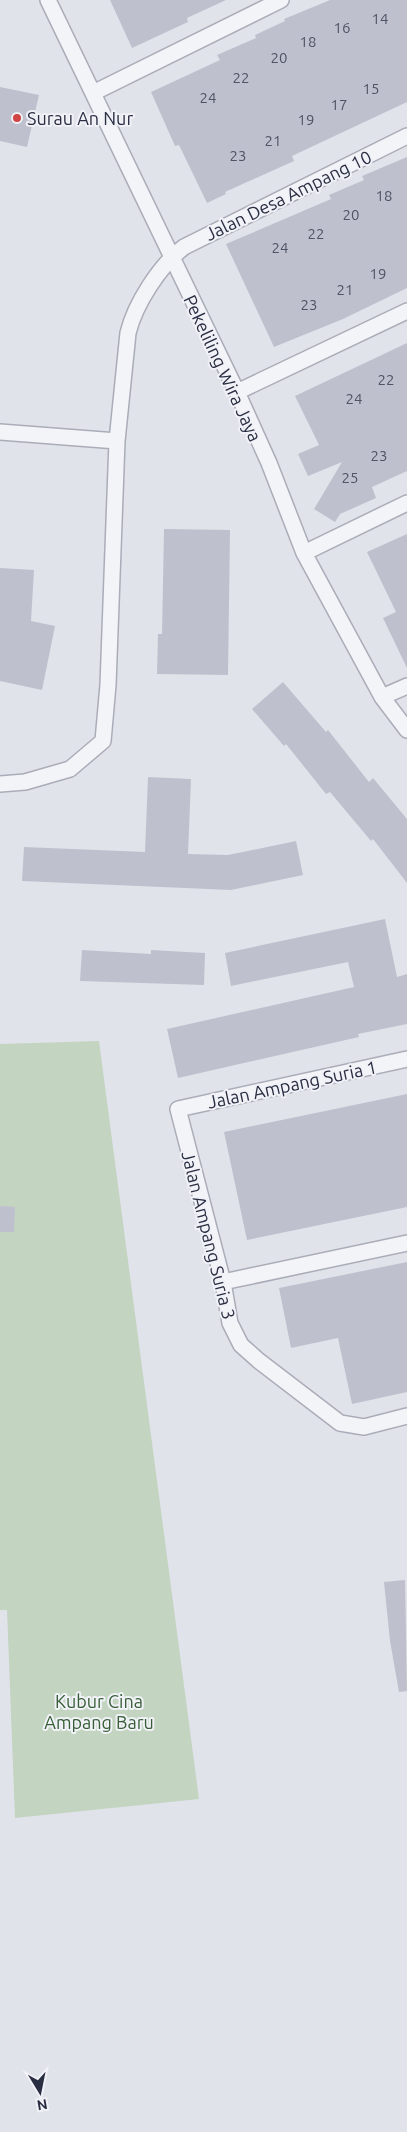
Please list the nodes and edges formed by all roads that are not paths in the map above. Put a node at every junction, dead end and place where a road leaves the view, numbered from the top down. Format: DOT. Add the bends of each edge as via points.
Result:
graph roads {
  1 [pos="48,0"];
  2 [pos="281,0"];
  3 [pos="93,93"];
  4 [pos="407,136"];
  5 [pos="170,258"];
  6 [pos="407,311"];
  7 [pos="237,392"];
  8 [pos="0,432"];
  9 [pos="118,441"];
  10 [pos="407,503"];
  11 [pos="304,553"];
  12 [pos="407,686"];
  13 [pos="382,697"];
  14 [pos="407,730"];
  15 [pos="0,784"];
  16 [pos="407,1059"];
  17 [pos="178,1109"];
  18 [pos="407,1243"];
  19 [pos="223,1282"];
  20 [pos="407,1416"];
  1 -- 3 [label="street, Pekeliling Wira Jaya"];
  2 -- 3 [label="street"];
  3 -- 5 [label="street, Pekeliling Wira Jaya"];
  4 -- 5 [label="street, Jalan Desa Ampang 10" via="184,247"];
  5 -- 7 [label="street, Pekeliling Wira Jaya"];
  5 -- 9 [label="street" via="132,315"];
  6 -- 7 [label="street"];
  7 -- 11 [label="street, Pekeliling Wira Jaya"];
  8 -- 9 [label="street"];
  9 -- 15 [label="street" via="103,741 70,769 24,782"];
  10 -- 11 [label="street"];
  11 -- 13 [label="street, Pekeliling Wira Jaya"];
  12 -- 13 [label="street"];
  13 -- 14 [label="street, Pekeliling Wira Jaya"];
  16 -- 17 [label="street, Jalan Ampang Suria 1"];
  17 -- 19 [label="street, Jalan Ampang Suria 3"];
  18 -- 19 [label="street"];
  19 -- 20 [label="street, Jalan Ampang Suria 3" via="230,1323 242,1345 259,1362 340,1423 364,1427"];
}
